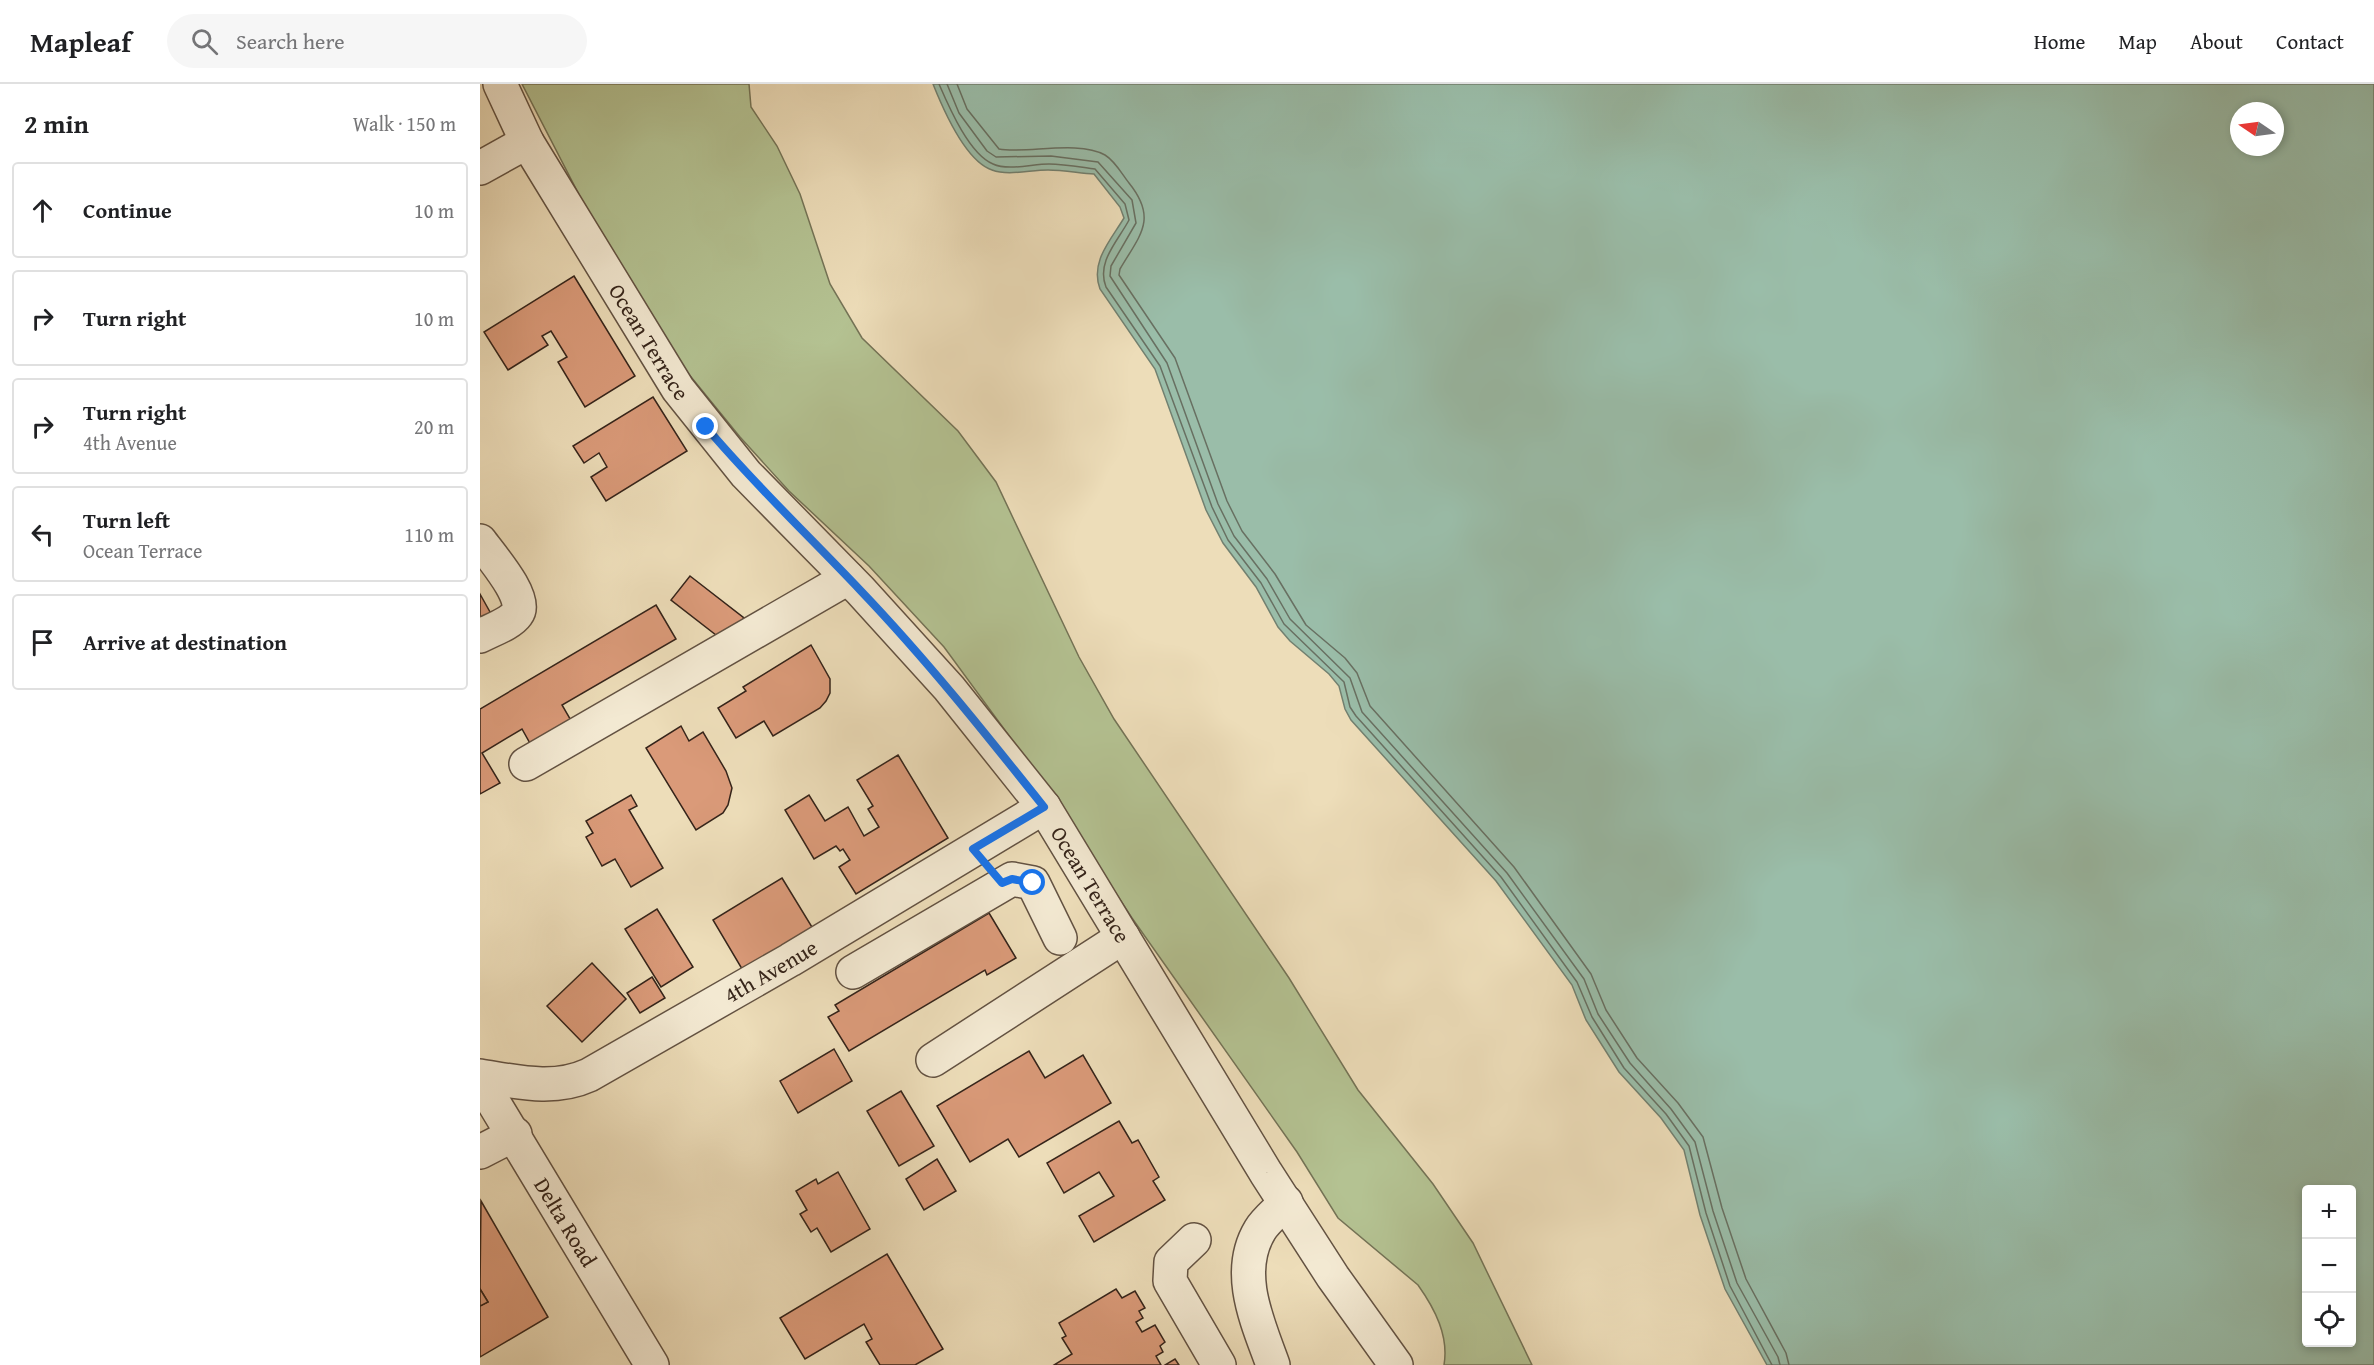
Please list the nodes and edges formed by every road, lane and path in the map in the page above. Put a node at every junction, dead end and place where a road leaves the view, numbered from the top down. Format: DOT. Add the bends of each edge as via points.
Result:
graph roads {
  1 [pos="500,84"];
  2 [pos="526,142"];
  3 [pos="480,168"];
  4 [pos="480,541"];
  5 [pos="848,578"];
  6 [pos="480,636"];
  7 [pos="526,764"];
  8 [pos="1044,807"];
  9 [pos="973,849"];
  10 [pos="1002,883"];
  11 [pos="1124,937"];
  12 [pos="1060,938"];
  13 [pos="853,972"];
  14 [pos="933,1060"];
  15 [pos="480,1078"];
  16 [pos="515,1134"];
  17 [pos="480,1152"];
  18 [pos="1286,1202"];
  19 [pos="1194,1240"];
  20 [pos="652,1365"];
  21 [pos="1219,1365"];
  22 [pos="1273,1365"];
  23 [pos="1396,1365"];
  1 -- 2 [label="street, Ocean Terrace"];
  2 -- 3 [label="street"];
  2 -- 5 [label="street, Ocean Terrace" via="695,412 746,474"];
  4 -- 6 [label="street" via="519,597 520,609 516,616"];
  5 -- 7 [label="street"];
  5 -- 8 [label="street, Ocean Terrace" via="949,688"];
  8 -- 9 [label="street, 4th Avenue"];
  8 -- 11 [label="street, Ocean Terrace"];
  9 -- 10 [label="street"];
  9 -- 15 [label="street, 4th Avenue" via="590,1075 553,1085"];
  10 -- 12 [label="street" via="1012,879 1033,883"];
  10 -- 13 [label="street"];
  11 -- 14 [label="street"];
  11 -- 18 [label="street, Ocean Terrace"];
  15 -- 16 [label="street, Delta Road"];
  16 -- 17 [label="street"];
  16 -- 20 [label="street, Delta Road"];
  18 -- 22 [label="street" via="1260,1230 1250,1261 1248,1288"];
  18 -- 23 [label="street, Ocean Terrace"];
  19 -- 21 [label="street" via="1171,1263 1170,1281"];
}
